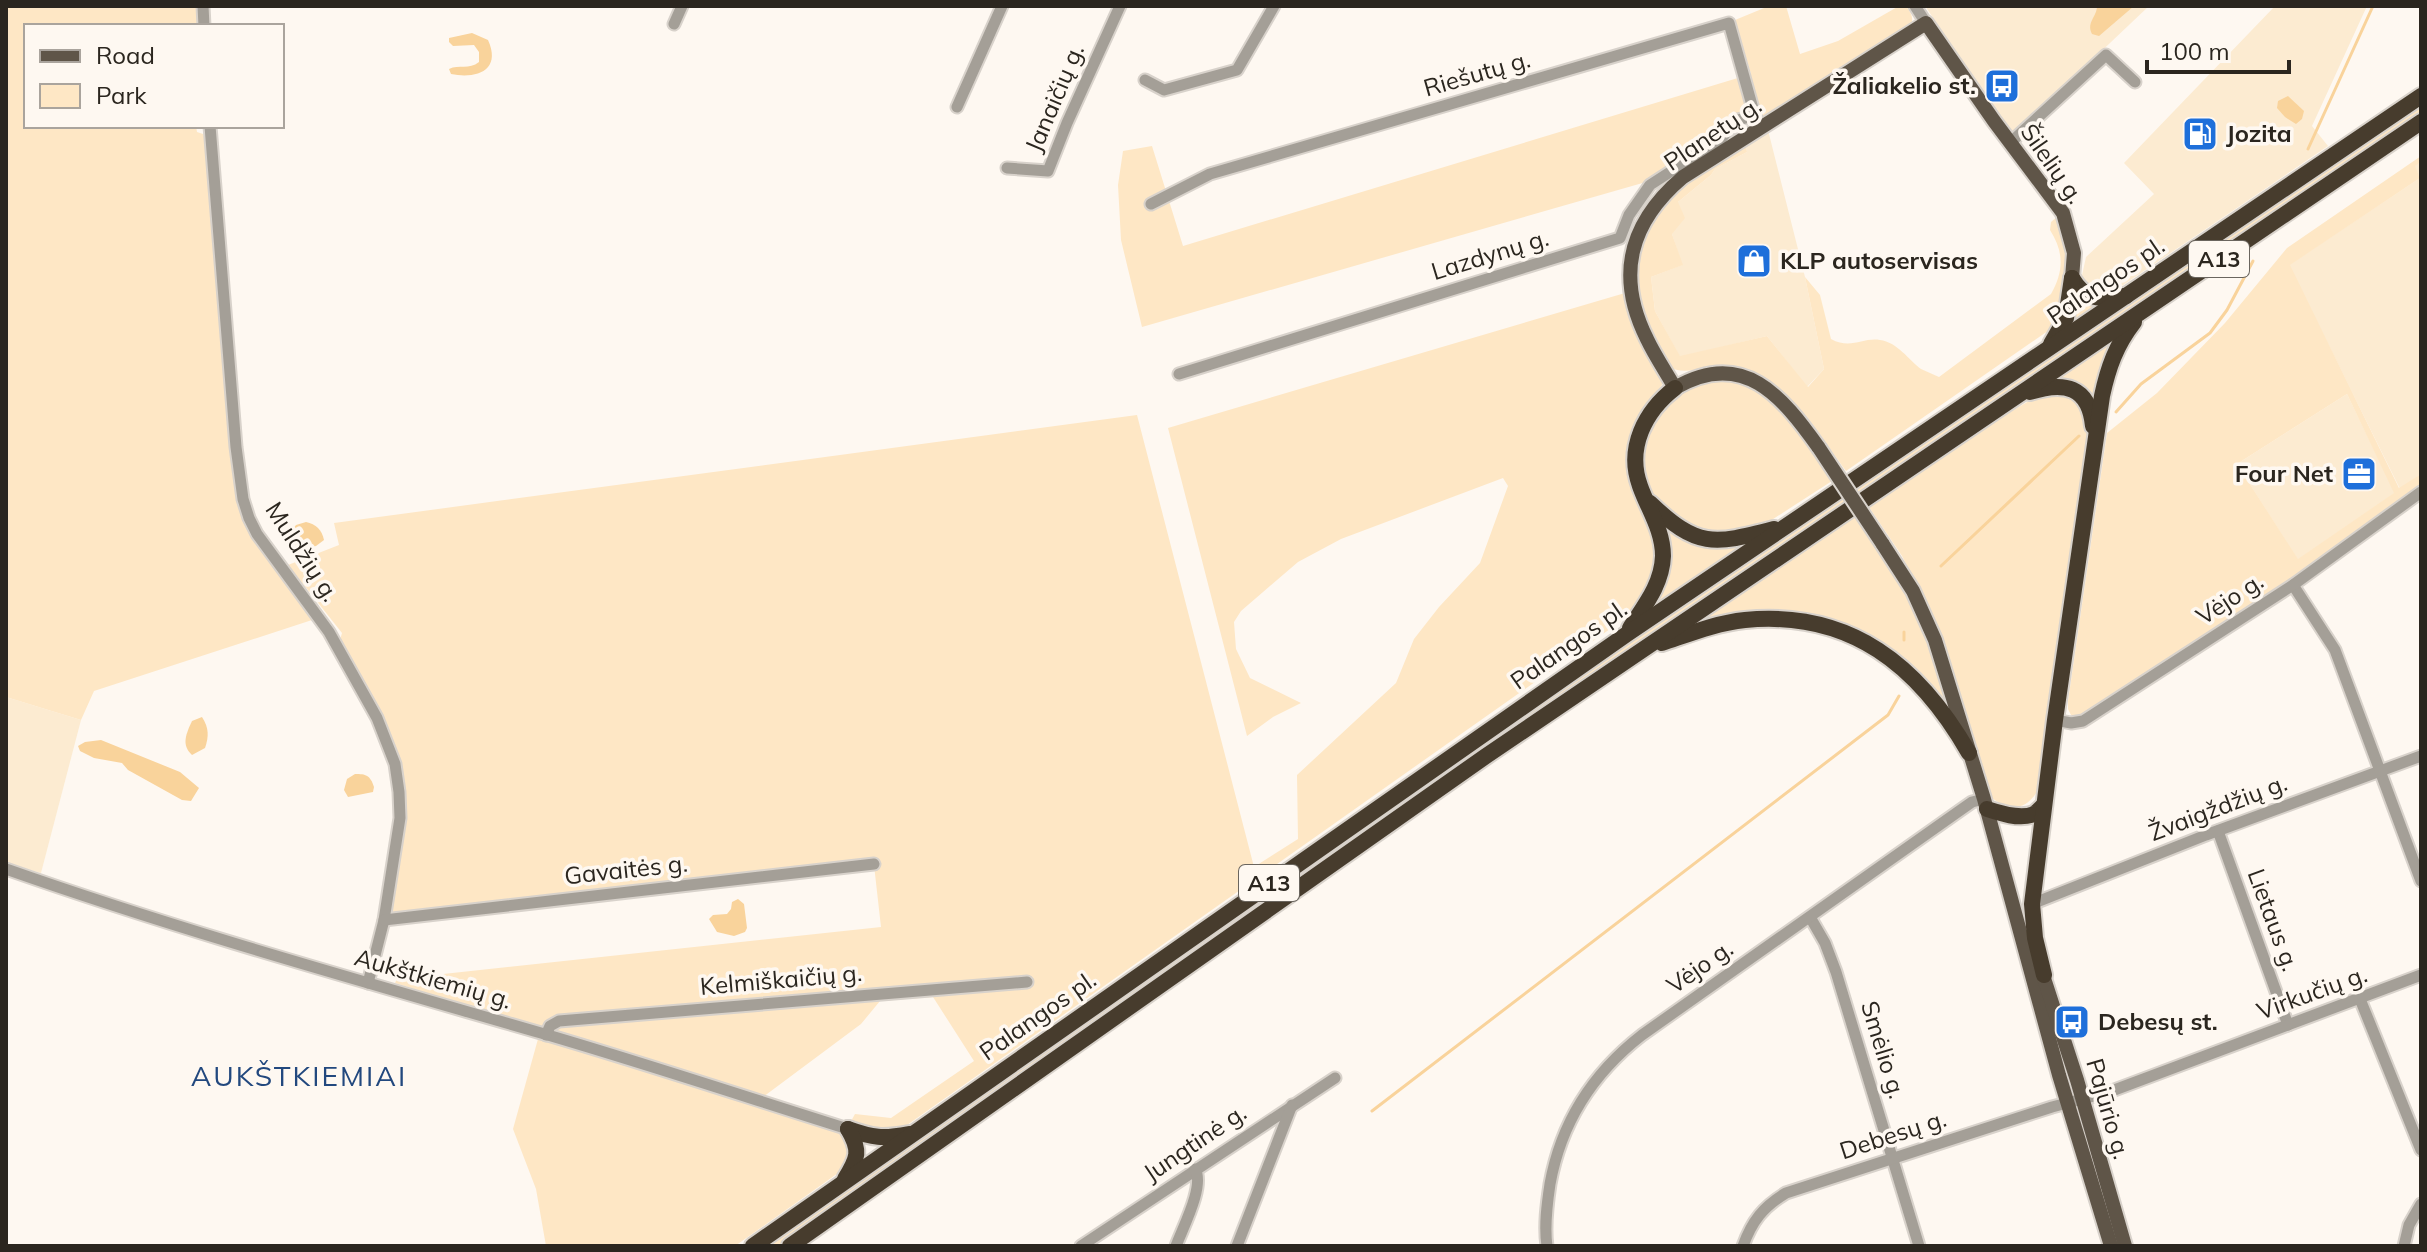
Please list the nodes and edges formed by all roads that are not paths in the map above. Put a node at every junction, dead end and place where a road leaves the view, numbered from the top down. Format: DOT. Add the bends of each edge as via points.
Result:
graph roads {
  1 [pos="682,6"];
  2 [pos="1002,6"];
  3 [pos="1120,6"];
  4 [pos="1274,6"];
  5 [pos="1915,6"];
  6 [pos="1926,23"];
  7 [pos="674,24"];
  8 [pos="1145,80"];
  9 [pos="2135,82"];
  10 [pos="2421,96"];
  11 [pos="957,107"];
  12 [pos="1758,122"];
  13 [pos="2421,122"];
  14 [pos="210,128"];
  15 [pos="2010,143"];
  16 [pos="1007,168"];
  17 [pos="1151,204"];
  18 [pos="2072,278"];
  19 [pos="2127,296"];
  20 [pos="2142,311"];
  21 [pos="2047,349"];
  22 [pos="1179,374"];
  23 [pos="1675,388"];
  24 [pos="2016,396"];
  25 [pos="2095,444"];
  26 [pos="2421,492"];
  27 [pos="1647,500"];
  28 [pos="1787,525"];
  29 [pos="2293,585"];
  30 [pos="1627,634"];
  31 [pos="1641,649"];
  32 [pos="2055,720"];
  33 [pos="1969,753"];
  34 [pos="2421,756"];
  35 [pos="2380,771"];
  36 [pos="1985,804"];
  37 [pos="2044,805"];
  38 [pos="2218,831"];
  39 [pos="874,864"];
  40 [pos="6,869"];
  41 [pos="2421,881"];
  42 [pos="2012,895"];
  43 [pos="2032,904"];
  44 [pos="1810,917"];
  45 [pos="384,920"];
  46 [pos="2044,975"];
  47 [pos="2421,975"];
  48 [pos="1027,982"];
  49 [pos="368,983"];
  50 [pos="2360,999"];
  51 [pos="2288,1025"];
  52 [pos="546,1035"];
  53 [pos="1335,1078"];
  54 [pos="2075,1102"];
  55 [pos="1292,1105"];
  56 [pos="848,1129"];
  57 [pos="914,1133"];
  58 [pos="2421,1150"];
  59 [pos="1892,1158"];
  60 [pos="1195,1169"];
  61 [pos="843,1183"];
  62 [pos="2421,1204"];
  63 [pos="753,1246"];
  64 [pos="790,1246"];
  65 [pos="1081,1246"];
  66 [pos="1176,1246"];
  67 [pos="1237,1246"];
  68 [pos="1547,1246"];
  69 [pos="1743,1246"];
  70 [pos="1919,1246"];
  71 [pos="2111,1246"];
  72 [pos="2125,1246"];
  73 [pos="2404,1246"];
  1 -- 7 [label="street"];
  2 -- 11 [label="street"];
  3 -- 16 [label="street, Janaičių g." via="1048,171"];
  4 -- 8 [label="street" via="1237,70 1164,90"];
  5 -- 6 [label="street, Šilelių g."];
  6 -- 12 [label="main road, Planetų g."];
  6 -- 15 [label="main road, Šilelių g."];
  9 -- 15 [label="street" via="2106,55"];
  10 -- 19 [label="highway, Palangos pl. / A13"];
  12 -- 17 [label="street, Riešutų g." via="1729,23 1210,174"];
  12 -- 22 [label="street, Lazdynų g." via="1737,120 1721,139 1650,185 1620,238"];
  12 -- 23 [label="main road, Planetų g." via="1683,177 1651,209 1640,230 1630,271 1634,306"];
  13 -- 20 [label="highway, Palangos pl. / A13"];
  14 -- 45 [label="street, Muldžių g." via="243,499 257,534 329,632 392,753 400,818"];
  15 -- 18 [label="main road, Šilelių g." via="2063,213 2072,237"];
  18 -- 19 [label="highway" via="2083,294 2094,298"];
  18 -- 21 [label="highway" via="2066,318"];
  19 -- 21 [label="highway, Palangos pl. / A13"];
  20 -- 24 [label="highway, Palangos pl. / A13"];
  20 -- 25 [label="highway" via="2119,341 2107,372"];
  21 -- 28 [label="highway, Palangos pl. / A13"];
  23 -- 27 [label="highway" via="1650,412 1637,442 1637,475"];
  23 -- 33 [label="main road, Pajūrio g., bridge" via="1713,375 1739,376 1781,399 1819,448 1922,609"];
  24 -- 25 [label="highway" via="2054,386 2078,392 2089,406"];
  24 -- 31 [label="highway, Palangos pl. / A13"];
  25 -- 32 [label="highway"];
  26 -- 29 [label="street, Vėjo g."];
  27 -- 28 [label="highway" via="1680,530 1711,540 1742,538"];
  27 -- 30 [label="highway" via="1659,532 1662,565 1656,587"];
  28 -- 30 [label="highway, Palangos pl. / A13"];
  29 -- 32 [label="street, Vėjo g." via="2083,721"];
  29 -- 35 [label="street" via="2335,650"];
  30 -- 57 [label="highway, Palangos pl. / A13"];
  31 -- 33 [label="highway" via="1745,620 1777,619 1833,629 1903,666 1954,726"];
  31 -- 64 [label="highway, Palangos pl. / A13"];
  32 -- 37 [label="highway"];
  33 -- 36 [label="main road, Pajūrio g."];
  34 -- 35 [label="street, Žvaigždžių g."];
  35 -- 38 [label="street, Žvaigždžių g."];
  35 -- 41 [label="street"];
  36 -- 37 [label="highway" via="2022,816"];
  36 -- 42 [label="main road, Pajūrio g."];
  36 -- 44 [label="street, Vėjo g." via="1972,802"];
  37 -- 43 [label="highway"];
  38 -- 43 [label="street, Žvaigždžių g."];
  38 -- 51 [label="street, Lietaus g."];
  39 -- 45 [label="street, Gavaitės g."];
  40 -- 49 [label="street, Aukštkiemių g."];
  42 -- 46 [label="main road, Pajūrio g."];
  42 -- 54 [label="main road, Pajūrio g."];
  43 -- 46 [label="highway"];
  44 -- 59 [label="street, Smėlio g." via="1836,972"];
  44 -- 68 [label="street, Vėjo g." via="1611,1061 1568,1122 1555,1157 1547,1201"];
  45 -- 49 [label="street, Muldžių g."];
  46 -- 54 [label="main road, Pajūrio g."];
  47 -- 50 [label="street, Virkučių g."];
  48 -- 52 [label="street, Kelmiškaičių g." via="559,1021"];
  49 -- 52 [label="street, Aukštkiemių g."];
  50 -- 51 [label="street, Virkučių g."];
  50 -- 58 [label="street"];
  51 -- 54 [label="street, Virkučių g."];
  52 -- 56 [label="street, Aukštkiemių g."];
  53 -- 55 [label="street, Jungtinė g."];
  54 -- 59 [label="street, Debesų g."];
  54 -- 71 [label="main road, Pajūrio g."];
  54 -- 72 [label="main road, Pajūrio g."];
  55 -- 60 [label="street, Jungtinė g."];
  55 -- 67 [label="street"];
  56 -- 57 [label="highway" via="883,1139"];
  56 -- 61 [label="highway" via="857,1153"];
  57 -- 61 [label="highway, Palangos pl. / A13"];
  59 -- 69 [label="street, Debesų g." via="1777,1198 1758,1214"];
  59 -- 70 [label="street, Smėlio g."];
  60 -- 65 [label="street, Jungtinė g."];
  60 -- 66 [label="street" via="1198,1189"];
  61 -- 63 [label="highway, Palangos pl. / A13"];
  62 -- 73 [label="street"];
}
